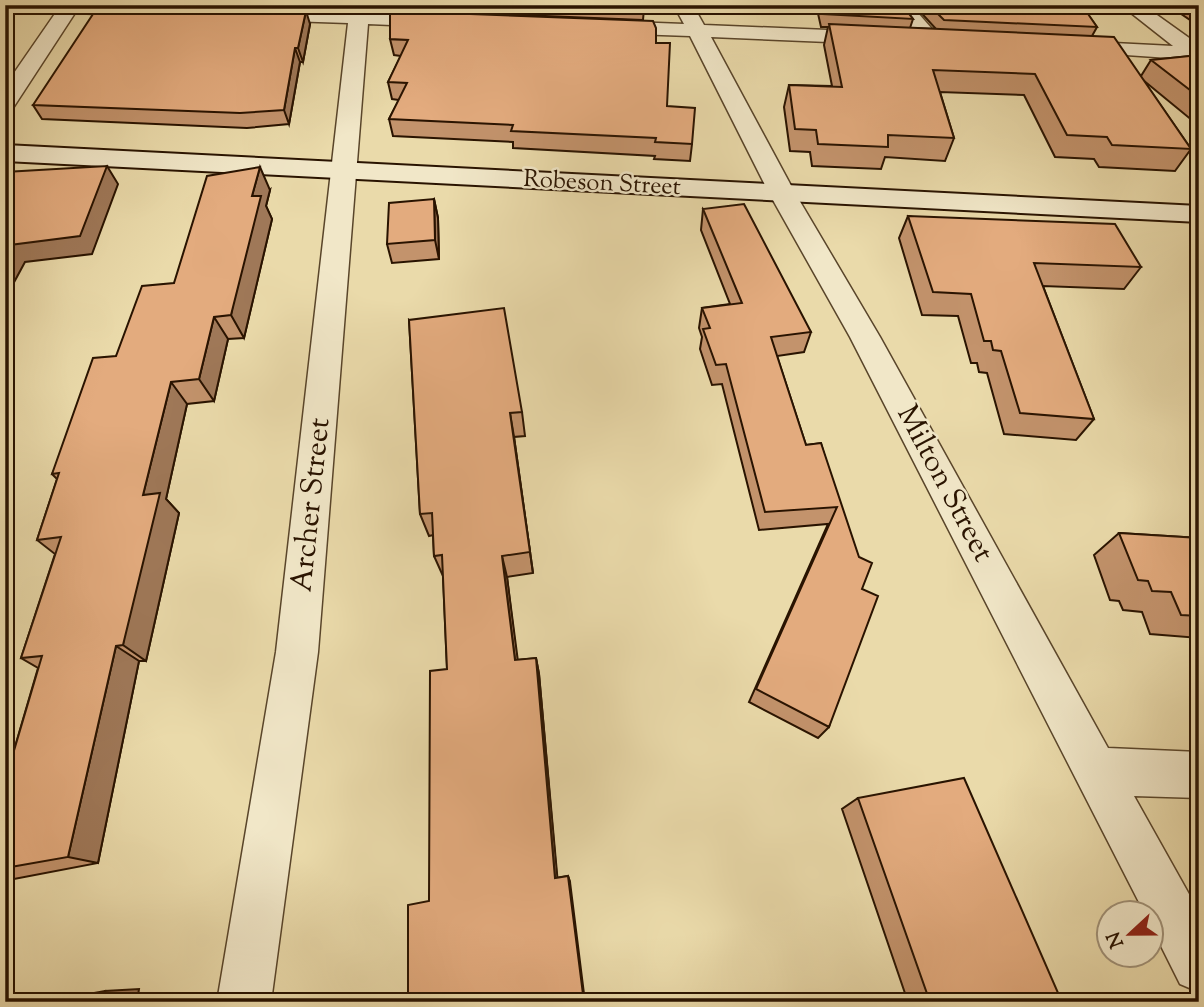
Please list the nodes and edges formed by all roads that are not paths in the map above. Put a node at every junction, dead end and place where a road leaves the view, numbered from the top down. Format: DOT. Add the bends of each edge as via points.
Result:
graph roads {
  1 [pos="900,5"];
  2 [pos="1130,5"];
  3 [pos="70,6"];
  4 [pos="165,11"];
  5 [pos="359,12"];
  6 [pos="233,13"];
  7 [pos="690,18"];
  8 [pos="453,21"];
  9 [pos="588,26"];
  10 [pos="1057,46"];
  11 [pos="1198,53"];
  12 [pos="5,103"];
  13 [pos="5,153"];
  14 [pos="344,171"];
  15 [pos="782,193"];
  16 [pos="1199,214"];
  17 [pos="1097,771"];
  18 [pos="1199,775"];
  19 [pos="1199,965"];
  20 [pos="244,1002"];
  1 -- 7 [label="street" via="939,41"];
  2 -- 11 [label="street"];
  3 -- 4 [label="street"];
  3 -- 12 [label="street"];
  5 -- 6 [label="street"];
  5 -- 8 [label="street"];
  5 -- 14 [label="street, Archer Street"];
  7 -- 9 [label="street"];
  7 -- 15 [label="street, Milton Street"];
  10 -- 11 [label="street"];
  13 -- 14 [label="main road, Robeson Street"];
  14 -- 15 [label="main road, Robeson Street"];
  14 -- 20 [label="street, Archer Street" via="297,652"];
  15 -- 16 [label="main road, Robeson Street"];
  15 -- 17 [label="street, Milton Street" via="865,337"];
  17 -- 18 [label="street"];
  17 -- 19 [label="street, Milton Street"];
}
